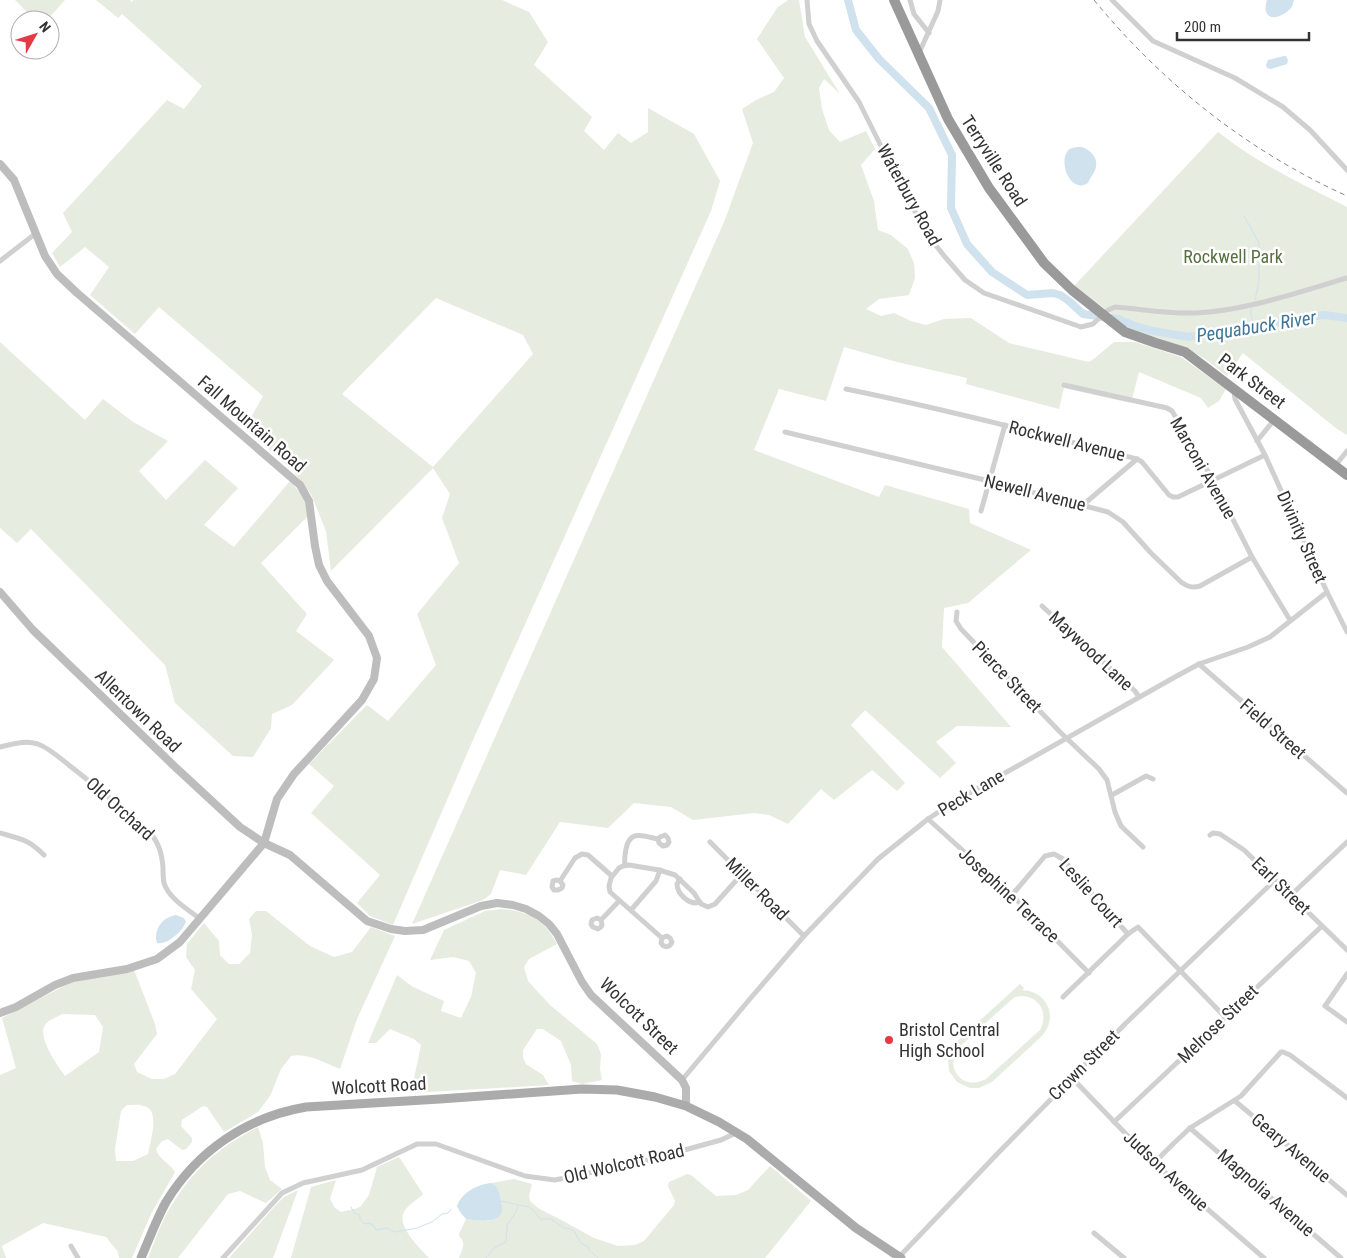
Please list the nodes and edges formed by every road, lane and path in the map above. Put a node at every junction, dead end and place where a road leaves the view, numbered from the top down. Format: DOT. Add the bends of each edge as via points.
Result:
graph roads {
  1 [pos="806,0"];
  2 [pos="894,0"];
  3 [pos="910,0"];
  4 [pos="940,0"];
  5 [pos="1112,0"];
  6 [pos="928,33"];
  7 [pos="919,54"];
  8 [pos="0,164"];
  9 [pos="1347,170"];
  10 [pos="35,234"];
  11 [pos="0,261"];
  12 [pos="1347,278"];
  13 [pos="1100,315"];
  14 [pos="1064,385"];
  15 [pos="1234,388"];
  16 [pos="846,389"];
  17 [pos="1274,419"];
  18 [pos="1005,425"];
  19 [pos="785,432"];
  20 [pos="1257,441"];
  21 [pos="1347,451"];
  22 [pos="1265,455"];
  23 [pos="1137,459"];
  24 [pos="1335,466"];
  25 [pos="1347,475"];
  26 [pos="1213,480"];
  27 [pos="989,481"];
  28 [pos="1084,504"];
  29 [pos="982,511"];
  30 [pos="1252,557"];
  31 [pos="0,592"];
  32 [pos="1327,592"];
  33 [pos="1042,606"];
  34 [pos="956,612"];
  35 [pos="1290,620"];
  36 [pos="1347,632"];
  37 [pos="1199,664"];
  38 [pos="1139,696"];
  39 [pos="1066,738"];
  40 [pos="0,747"];
  41 [pos="1152,779"];
  42 [pos="1347,793"];
  43 [pos="1112,795"];
  44 [pos="928,820"];
  45 [pos="0,833"];
  46 [pos="1210,835"];
  47 [pos="658,839"];
  48 [pos="710,842"];
  49 [pos="1347,842"];
  50 [pos="264,843"];
  51 [pos="1143,846"];
  52 [pos="44,855"];
  53 [pos="625,865"];
  54 [pos="660,870"];
  55 [pos="742,874"];
  56 [pos="612,876"];
  57 [pos="680,879"];
  58 [pos="1275,880"];
  59 [pos="560,881"];
  60 [pos="1012,895"];
  61 [pos="1291,895"];
  62 [pos="620,901"];
  63 [pos="700,902"];
  64 [pos="631,910"];
  65 [pos="200,919"];
  66 [pos="601,920"];
  67 [pos="1322,926"];
  68 [pos="1128,934"];
  69 [pos="804,936"];
  70 [pos="662,938"];
  71 [pos="1347,950"];
  72 [pos="1180,970"];
  73 [pos="1089,973"];
  74 [pos="1347,974"];
  75 [pos="1063,997"];
  76 [pos="0,1013"];
  77 [pos="1225,1017"];
  78 [pos="1347,1022"];
  79 [pos="1072,1078"];
  80 [pos="682,1080"];
  81 [pos="1347,1098"];
  82 [pos="1235,1101"];
  83 [pos="686,1106"];
  84 [pos="1114,1122"];
  85 [pos="1190,1128"];
  86 [pos="736,1133"];
  87 [pos="1154,1163"];
  88 [pos="1347,1195"];
  89 [pos="1094,1233"];
  90 [pos="71,1246"];
  91 [pos="900,1257"];
  92 [pos="78,1258"];
  93 [pos="141,1258"];
  94 [pos="223,1258"];
  95 [pos="1124,1258"];
  96 [pos="1264,1258"];
  97 [pos="1341,1258"];
  1 -- 13 [label="street, Waterbury Road" via="809,24 817,41 859,102 908,200 934,243 954,268 984,293 1081,327 1093,324"];
  2 -- 7 [label="highway, Terryville Road"];
  3 -- 6 [label="street" via="914,14"];
  4 -- 6 [label="street"];
  5 -- 9 [label="street" via="1153,41 1235,78 1283,107 1310,130"];
  6 -- 7 [label="street"];
  7 -- 13 [label="highway, Terryville Road" via="948,119 989,188 1044,263"];
  8 -- 10 [label="main road, Fall Mountain Road" via="14,180"];
  10 -- 11 [label="street"];
  10 -- 50 [label="main road, Fall Mountain Road" via="54,269 76,292 300,485 309,501 319,565 327,581 369,636 377,658 374,679 362,700 294,774 277,799"];
  12 -- 13 [label="street, Waterbury Road" via="1227,310 1166,313 1114,308"];
  13 -- 15 [label="highway, Park Street" via="1125,332 1185,352"];
  14 -- 26 [label="street, Marconi Avenue" via="1167,408 1176,416"];
  15 -- 17 [label="highway, Park Street"];
  15 -- 20 [label="street, Divinity Street" via="1235,399"];
  16 -- 18 [label="street, Rockwell Avenue"];
  17 -- 20 [label="street"];
  17 -- 24 [label="highway, Park Street"];
  18 -- 23 [label="street, Rockwell Avenue"];
  18 -- 27 [label="street"];
  19 -- 27 [label="street, Newell Avenue"];
  20 -- 22 [label="street, Divinity Street"];
  21 -- 24 [label="street"];
  22 -- 26 [label="street, Rockwell Avenue"];
  22 -- 32 [label="street, Divinity Street"];
  23 -- 26 [label="street, Rockwell Avenue" via="1174,497"];
  23 -- 28 [label="street"];
  24 -- 25 [label="highway, Park Street"];
  26 -- 30 [label="street, Marconi Avenue"];
  27 -- 28 [label="street, Newell Avenue"];
  27 -- 29 [label="street"];
  28 -- 30 [label="street, Newell Avenue" via="1108,512 1123,522 1151,553 1192,588"];
  30 -- 35 [label="street, Marconi Avenue"];
  31 -- 50 [label="main road, Allentown Road" via="33,630 172,764 240,827"];
  32 -- 35 [label="street, Peck Lane"];
  32 -- 36 [label="street, Divinity Street"];
  33 -- 38 [label="street, Maywood Lane"];
  34 -- 39 [label="street, Pierce Street" via="956,621 961,629"];
  35 -- 37 [label="street, Peck Lane" via="1270,636 1248,647"];
  37 -- 38 [label="street, Peck Lane"];
  37 -- 42 [label="street, Field Street"];
  38 -- 39 [label="street, Peck Lane"];
  39 -- 43 [label="street, Pierce Street" via="1099,769"];
  39 -- 44 [label="street, Peck Lane"];
  40 -- 65 [label="street, Old Orchard" via="14,743 38,744 147,829 159,844 168,891"];
  41 -- 43 [label="street" via="1146,776"];
  43 -- 51 [label="street, Pierce Street" via="1121,826"];
  44 -- 60 [label="street, Josephine Terrace"];
  44 -- 69 [label="street, Peck Lane" via="878,858"];
  45 -- 52 [label="street" via="23,839"];
  46 -- 58 [label="street, Earl Street" via="1216,833 1229,839"];
  47 -- 53 [label="street" via="631,837 627,843"];
  48 -- 55 [label="street, Miller Road"];
  49 -- 61 [label="street"];
  50 -- 65 [label="main road"];
  50 -- 80 [label="main road, Wolcott Street" via="290,855 367,921 391,929 423,930 481,906 497,904 513,904 539,916 557,934 591,995"];
  53 -- 54 [label="street"];
  53 -- 56 [label="street"];
  54 -- 57 [label="street"];
  54 -- 64 [label="street" via="656,881"];
  55 -- 63 [label="street" via="712,906"];
  55 -- 69 [label="street, Miller Road"];
  56 -- 59 [label="street" via="588,855 582,854 575,858"];
  56 -- 62 [label="street" via="610,890"];
  57 -- 63 [label="street"];
  57 -- 63 [label="street" via="678,891 694,904"];
  58 -- 61 [label="street, Earl Street"];
  58 -- 72 [label="street, Crown Street"];
  60 -- 68 [label="street, Leslie Court" via="1045,856 1054,854 1063,859"];
  60 -- 73 [label="street, Josephine Terrace"];
  61 -- 67 [label="street, Earl Street"];
  62 -- 64 [label="street"];
  62 -- 66 [label="street"];
  64 -- 70 [label="street"];
  65 -- 76 [label="main road" via="180,942 157,959 127,969 73,978"];
  67 -- 71 [label="street, Earl Street"];
  67 -- 77 [label="street, Melrose Street"];
  68 -- 72 [label="street" via="1138,927"];
  68 -- 73 [label="street"];
  69 -- 80 [label="street, Peck Lane"];
  72 -- 77 [label="street"];
  72 -- 79 [label="street, Crown Street"];
  73 -- 75 [label="street"];
  74 -- 78 [label="street" via="1325,1006"];
  77 -- 84 [label="street, Melrose Street"];
  79 -- 84 [label="street, Judson Avenue"];
  79 -- 91 [label="street, Crown Street"];
  80 -- 83 [label="main road, Wolcott Street" via="686,1088"];
  81 -- 82 [label="street" via="1283,1052"];
  82 -- 85 [label="street"];
  82 -- 88 [label="street, Geary Avenue"];
  83 -- 86 [label="main road"];
  83 -- 93 [label="main road, Wolcott Road" via="638,1093 582,1089 327,1105 287,1111 235,1133 208,1152 189,1171 163,1207"];
  84 -- 87 [label="street, Judson Avenue"];
  85 -- 87 [label="street"];
  85 -- 97 [label="street, Magnolia Avenue"];
  86 -- 91 [label="main road" via="856,1228"];
  86 -- 94 [label="street, Old Wolcott Road" via="637,1163 554,1180 524,1176 436,1144 417,1144 362,1170 303,1183 282,1193"];
  87 -- 96 [label="street, Judson Avenue"];
  89 -- 95 [label="street"];
  90 -- 92 [label="street"];
}
